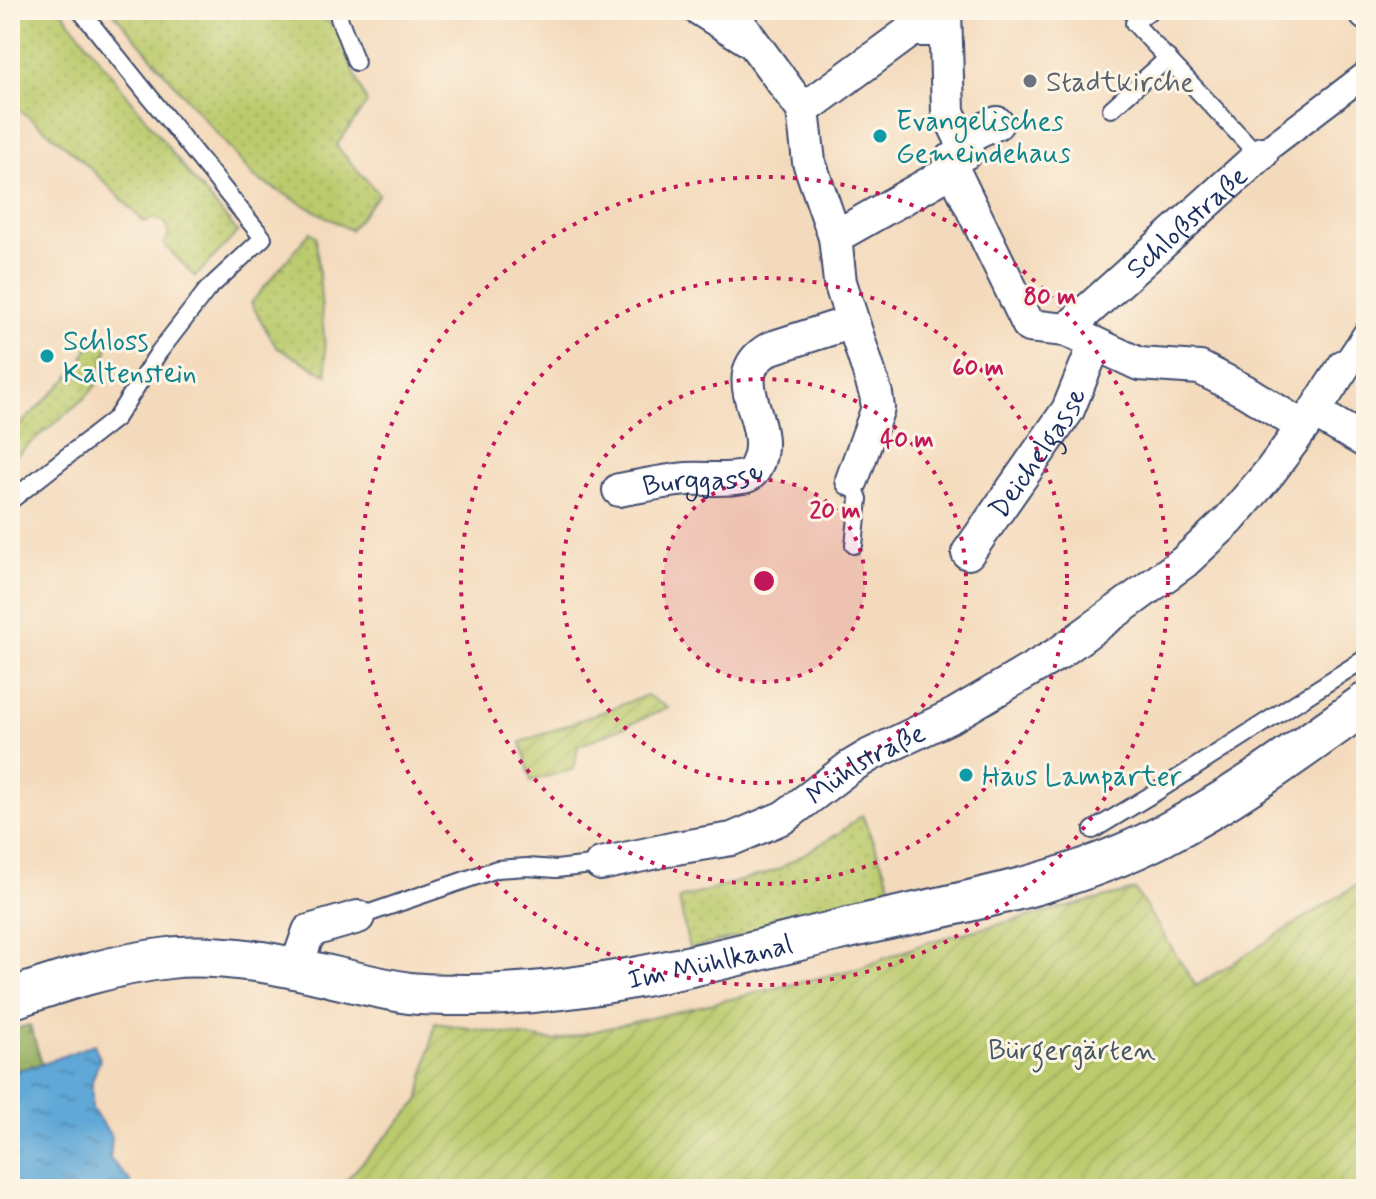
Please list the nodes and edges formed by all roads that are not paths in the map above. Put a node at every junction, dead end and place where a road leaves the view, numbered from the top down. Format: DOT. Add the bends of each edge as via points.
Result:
graph roads {
  1 [pos="80,10"];
  2 [pos="340,10"];
  3 [pos="686,10"];
  4 [pos="1151,10"];
  5 [pos="731,11"];
  6 [pos="944,20"];
  7 [pos="1168,58"];
  8 [pos="356,62"];
  9 [pos="769,63"];
  10 [pos="1366,74"];
  11 [pos="1111,109"];
  12 [pos="803,110"];
  13 [pos="997,123"];
  14 [pos="1261,154"];
  15 [pos="957,155"];
  16 [pos="835,237"];
  17 [pos="852,322"];
  18 [pos="1066,330"];
  19 [pos="1366,333"];
  20 [pos="1095,344"];
  21 [pos="1344,366"];
  22 [pos="1309,420"];
  23 [pos="1366,442"];
  24 [pos="852,480"];
  25 [pos="619,490"];
  26 [pos="10,501"];
  27 [pos="854,545"];
  28 [pos="968,553"];
  29 [pos="1366,658"];
  30 [pos="1366,703"];
  31 [pos="1093,830"];
  32 [pos="601,864"];
  33 [pos="358,917"];
  34 [pos="296,968"];
  35 [pos="10,999"];
  1 -- 26 [label="lane" via="263,238 207,290 116,418"];
  2 -- 8 [label="lane"];
  3 -- 9 [label="lane"];
  4 -- 7 [label="lane" via="1134,23"];
  5 -- 9 [label="street"];
  6 -- 12 [label="street" via="912,30"];
  6 -- 15 [label="street" via="948,112"];
  7 -- 11 [label="lane"];
  7 -- 14 [label="lane"];
  9 -- 12 [label="street"];
  10 -- 14 [label="street"];
  12 -- 16 [label="street" via="809,162"];
  13 -- 15 [label="street"];
  14 -- 18 [label="street, Schloßstraße"];
  15 -- 16 [label="street"];
  15 -- 18 [label="street" via="1029,326"];
  16 -- 17 [label="street"];
  17 -- 24 [label="street" via="878,408"];
  17 -- 25 [label="street, Burggasse" via="771,348 754,361 748,383 762,432 755,470 745,477 683,479"];
  18 -- 20 [label="street"];
  19 -- 21 [label="street"];
  20 -- 22 [label="street" via="1139,364 1200,368"];
  20 -- 28 [label="street, Deichelgasse" via="1068,410"];
  21 -- 22 [label="street, Mühlstraße"];
  22 -- 23 [label="street"];
  22 -- 32 [label="street, Mühlstraße" via="1270,472 1198,550 1059,653 954,715 870,755 784,817 732,839"];
  24 -- 27 [label="lane" via="859,499"];
  29 -- 31 [label="lane"];
  30 -- 34 [label="street, Im Mühlkanal" via="1286,760 1161,836 1025,888 684,968 550,990 421,994"];
  32 -- 33 [label="lane, Mühlstraße" via="497,869"];
  33 -- 34 [label="street, Mühlstraße" via="309,931"];
  34 -- 35 [label="street, Im Mühlkanal" via="172,957"];
}
